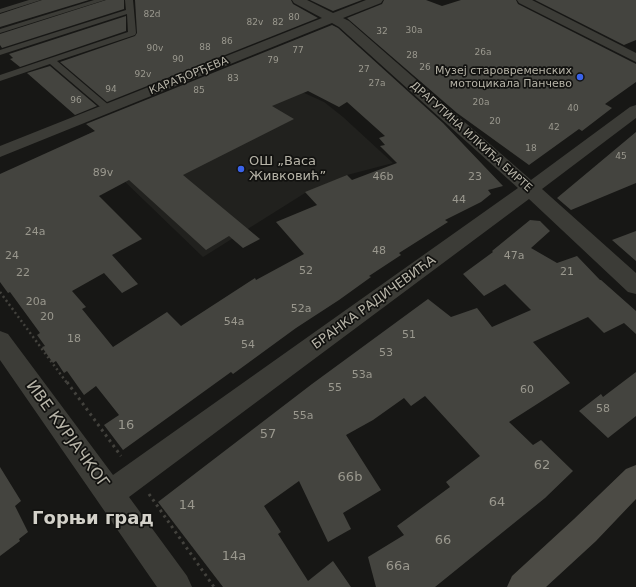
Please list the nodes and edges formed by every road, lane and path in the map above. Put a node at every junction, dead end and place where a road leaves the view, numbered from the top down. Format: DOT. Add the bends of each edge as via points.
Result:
graph roads {
  1 [pos="37,0"];
  2 [pos="101,0"];
  3 [pos="130,0"];
  4 [pos="298,0"];
  5 [pos="377,0"];
  6 [pos="523,0"];
  7 [pos="0,11"];
  8 [pos="130,12"];
  9 [pos="334,17"];
  10 [pos="0,30"];
  11 [pos="0,53"];
  12 [pos="636,58"];
  13 [pos="52,61"];
  14 [pos="0,78"];
  15 [pos="108,109"];
  16 [pos="636,110"];
  17 [pos="0,152"];
  18 [pos="530,189"];
  19 [pos="636,286"];
  20 [pos="0,292"];
  21 [pos="0,341"];
  22 [pos="135,475"];
  23 [pos="636,479"];
  24 [pos="110,494"];
  25 [pos="176,587"];
  26 [pos="214,587"];
  27 [pos="523,587"];
  1 -- 7 [label="lane"];
  2 -- 10 [label="lane"];
  3 -- 8 [label="lane"];
  4 -- 9 [label="street, ДРАГУТИНА ИЛКИЋА БИРТЕ"];
  5 -- 9 [label="street, КАРАЂОРЂЕВА"];
  6 -- 12 [label="street"];
  8 -- 11 [label="lane"];
  8 -- 13 [label="lane" via="132,33"];
  9 -- 15 [label="street, КАРАЂОРЂЕВА"];
  9 -- 18 [label="street, ДРАГУТИНА ИЛКИЋА БИРТЕ"];
  13 -- 14 [label="lane"];
  13 -- 15 [label="lane"];
  15 -- 17 [label="street, КАРАЂОРЂЕВА"];
  16 -- 18 [label="street, БРАНКА РАДИЧЕВИЋА"];
  18 -- 19 [label="street, ДРАГУТИНА ИЛКИЋА БИРТЕ"];
  18 -- 22 [label="street, БРАНКА РАДИЧЕВИЋА"];
  20 -- 22 [label="path"];
  21 -- 24 [label="street, ИВЕ КУРЈАЧКОГ"];
  22 -- 24 [label="street, БРАНКА РАДИЧЕВИЋА"];
  22 -- 26 [label="path"];
  23 -- 27 [label="street"];
  24 -- 25 [label="street, ИВЕ КУРЈАЧКОГ"];
}
